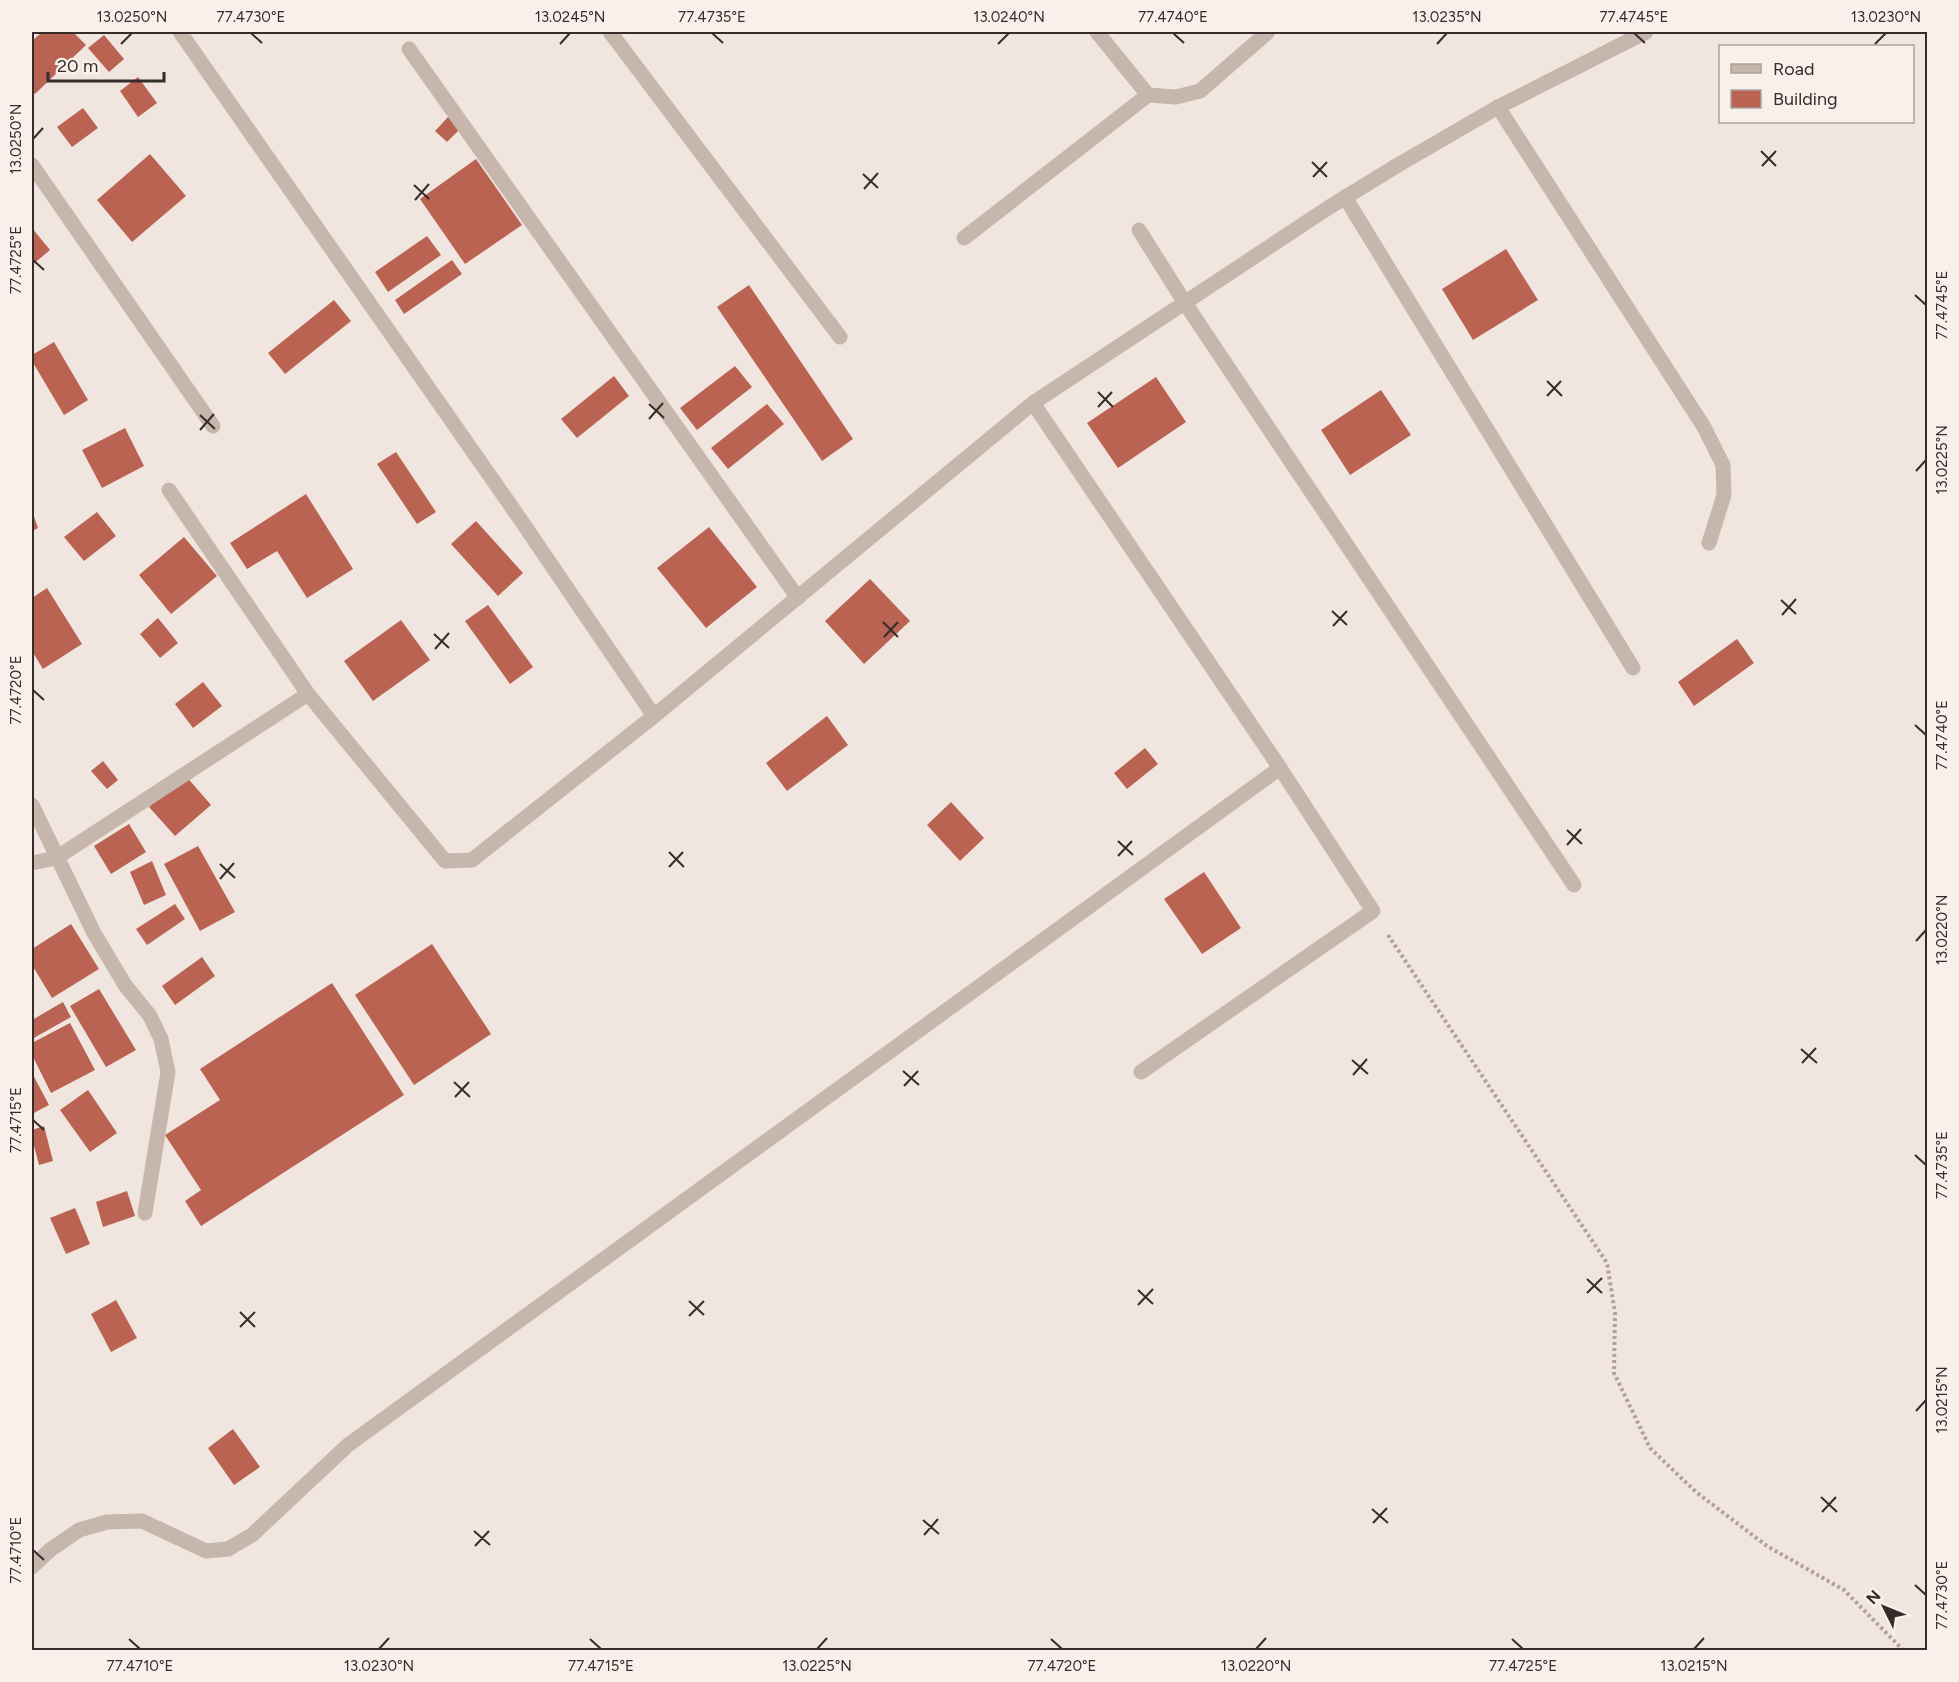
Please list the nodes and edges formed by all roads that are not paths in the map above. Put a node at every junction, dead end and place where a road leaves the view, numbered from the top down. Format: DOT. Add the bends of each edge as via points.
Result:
graph roads {
  1 [pos="180,32"];
  2 [pos="610,32"];
  3 [pos="1097,32"];
  4 [pos="1268,32"];
  5 [pos="1646,32"];
  6 [pos="409,49"];
  7 [pos="1148,95"];
  8 [pos="1498,107"];
  9 [pos="32,165"];
  10 [pos="1345,197"];
  11 [pos="1138,230"];
  12 [pos="964,238"];
  13 [pos="1185,303"];
  14 [pos="840,337"];
  15 [pos="1034,403"];
  16 [pos="213,426"];
  17 [pos="169,490"];
  18 [pos="1709,543"];
  19 [pos="798,598"];
  20 [pos="1633,668"];
  21 [pos="308,694"];
  22 [pos="654,716"];
  23 [pos="1280,768"];
  24 [pos="32,805"];
  25 [pos="56,858"];
  26 [pos="32,863"];
  27 [pos="1574,885"];
  28 [pos="1141,1072"];
  29 [pos="145,1213"];
  30 [pos="32,1567"];
  1 -- 22 [label="street"];
  2 -- 14 [label="street"];
  3 -- 7 [label="street"];
  4 -- 7 [label="street" via="1200,91 1176,97"];
  5 -- 8 [label="street"];
  6 -- 19 [label="street"];
  7 -- 12 [label="street"];
  8 -- 10 [label="street"];
  8 -- 18 [label="street" via="1704,427 1723,465 1724,495"];
  9 -- 16 [label="street"];
  10 -- 13 [label="street"];
  10 -- 20 [label="street"];
  11 -- 13 [label="street"];
  13 -- 15 [label="street"];
  13 -- 27 [label="street"];
  15 -- 19 [label="street"];
  15 -- 23 [label="street"];
  17 -- 21 [label="street"];
  19 -- 22 [label="street"];
  21 -- 22 [label="street" via="445,861 472,860"];
  21 -- 25 [label="street"];
  23 -- 28 [label="street" via="1373,911"];
  23 -- 30 [label="street" via="348,1444 252,1536 228,1549 206,1551 142,1521 107,1522 79,1530"];
  24 -- 25 [label="street"];
  25 -- 26 [label="street"];
  25 -- 29 [label="street" via="94,933 161,1039 168,1072"];
}
